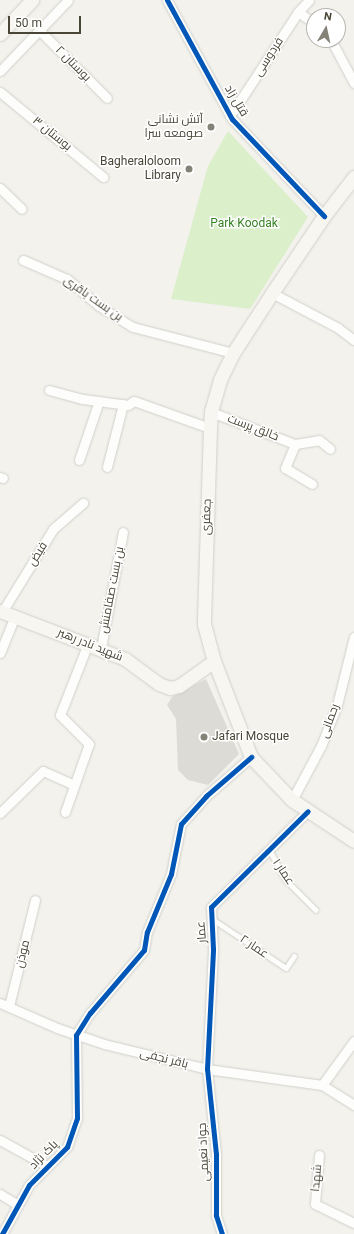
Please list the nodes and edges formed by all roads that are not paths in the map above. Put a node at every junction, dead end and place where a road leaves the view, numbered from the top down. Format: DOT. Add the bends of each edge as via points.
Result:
graph roads {
  1 [pos="32,0"];
  2 [pos="68,0"];
  3 [pos="167,0"];
  4 [pos="309,0"];
  5 [pos="298,12"];
  6 [pos="306,18"];
  7 [pos="39,30"];
  8 [pos="0,34"];
  9 [pos="335,48"];
  10 [pos="0,71"];
  11 [pos="354,83"];
  12 [pos="0,92"];
  13 [pos="107,98"];
  14 [pos="230,116"];
  15 [pos="103,176"];
  16 [pos="354,177"];
  17 [pos="0,188"];
  18 [pos="22,209"];
  19 [pos="324,216"];
  20 [pos="23,260"];
  21 [pos="272,293"];
  22 [pos="354,340"];
  23 [pos="233,353"];
  24 [pos="49,390"];
  25 [pos="99,401"];
  26 [pos="123,404"];
  27 [pos="211,412"];
  28 [pos="210,428"];
  29 [pos="295,444"];
  30 [pos="330,449"];
  31 [pos="79,460"];
  32 [pos="107,467"];
  33 [pos="312,484"];
  34 [pos="84,503"];
  35 [pos="123,532"];
  36 [pos="1,612"];
  37 [pos="15,616"];
  38 [pos="354,637"];
  39 [pos="88,643"];
  40 [pos="101,648"];
  41 [pos="0,652"];
  42 [pos="214,661"];
  43 [pos="251,757"];
  44 [pos="74,785"];
  45 [pos="292,800"];
  46 [pos="308,811"];
  47 [pos="65,812"];
  48 [pos="0,814"];
  49 [pos="354,841"];
  50 [pos="269,849"];
  51 [pos="36,900"];
  52 [pos="316,910"];
  53 [pos="211,918"];
  54 [pos="294,956"];
  55 [pos="0,1003"];
  56 [pos="9,1006"];
  57 [pos="76,1035"];
  58 [pos="354,1041"];
  59 [pos="207,1069"];
  60 [pos="322,1085"];
  61 [pos="354,1105"];
  62 [pos="0,1140"];
  63 [pos="319,1156"];
  64 [pos="46,1166"];
  65 [pos="0,1194"];
  66 [pos="18,1205"];
  67 [pos="354,1224"];
  68 [pos="2,1234"];
  69 [pos="222,1234"];
  1 -- 8 [label="main road"];
  2 -- 7 [label="street"];
  3 -- 14 [label="street, قتل زاد"];
  4 -- 5 [label="street, فردوسی"];
  5 -- 6 [label="street"];
  5 -- 14 [label="street, فردوسی"];
  7 -- 10 [label="street"];
  7 -- 13 [label="street, بوستان ۲"];
  9 -- 11 [label="street"];
  12 -- 15 [label="street, بوستان ۳"];
  14 -- 19 [label="street, قتل زاد"];
  16 -- 19 [label="main road, جعفری"];
  17 -- 18 [label="street"];
  19 -- 21 [label="main road, جعفری"];
  20 -- 23 [label="street, بن بست باقری" via="68,279 99,306 133,327"];
  21 -- 22 [label="street" via="338,328"];
  21 -- 23 [label="main road, جعفری"];
  23 -- 27 [label="main road, جعفری" via="220,380"];
  24 -- 25 [label="street"];
  25 -- 26 [label="street"];
  25 -- 31 [label="street"];
  26 -- 28 [label="street" via="134,401"];
  26 -- 32 [label="street"];
  27 -- 28 [label="main road, جعفری"];
  27 -- 29 [label="street, خالق پرست"];
  28 -- 42 [label="main road, جعفری" via="204,624"];
  29 -- 30 [label="street" via="319,440"];
  29 -- 33 [label="street" via="285,468"];
  34 -- 36 [label="street, فیض" via="53,529"];
  35 -- 40 [label="street, بن بست صفامنش"];
  36 -- 37 [label="main road, شهید نادر رهبر"];
  37 -- 39 [label="main road, شهید نادر رهبر"];
  37 -- 41 [label="street"];
  38 -- 45 [label="street, رحمانی" via="337,705 321,746"];
  39 -- 40 [label="main road, شهید نادر رهبر"];
  39 -- 44 [label="street" via="60,715 89,744"];
  40 -- 42 [label="main road, شهید نادر رهبر" via="125,658 159,684 170,688 179,686"];
  42 -- 43 [label="main road, جعفری"];
  43 -- 45 [label="main road, جعفری"];
  43 -- 57 [label="street" via="206,796 181,824 171,874 147,932 144,950 90,1013"];
  44 -- 47 [label="street"];
  44 -- 48 [label="street" via="43,771"];
  45 -- 46 [label="main road, جعفری"];
  46 -- 49 [label="main road, جعفری"];
  46 -- 50 [label="street, عمار"];
  50 -- 52 [label="lane, عمار ۱" via="286,880"];
  50 -- 53 [label="street, عمار" via="221,894 211,907"];
  51 -- 56 [label="street, موذن"];
  53 -- 54 [label="lane, عمار ۲" via="286,968"];
  53 -- 59 [label="street, عمار" via="213,949"];
  55 -- 56 [label="street, باقر نجفی"];
  56 -- 57 [label="street, باقر نجفی"];
  57 -- 59 [label="street, باقر نجفی"];
  57 -- 64 [label="street, پاک نژاد" via="77,1118 67,1147"];
  58 -- 60 [label="street"];
  59 -- 60 [label="street, باقر نجفی"];
  59 -- 69 [label="street, جواد نعیمی" via="216,1154 216,1215"];
  60 -- 61 [label="street, باقر نجفی"];
  62 -- 64 [label="street"];
  63 -- 67 [label="street, شهدا" via="315,1204"];
  64 -- 66 [label="street, پاک نژاد"];
  65 -- 66 [label="street"];
  66 -- 68 [label="street, پاک نژاد"];
}
